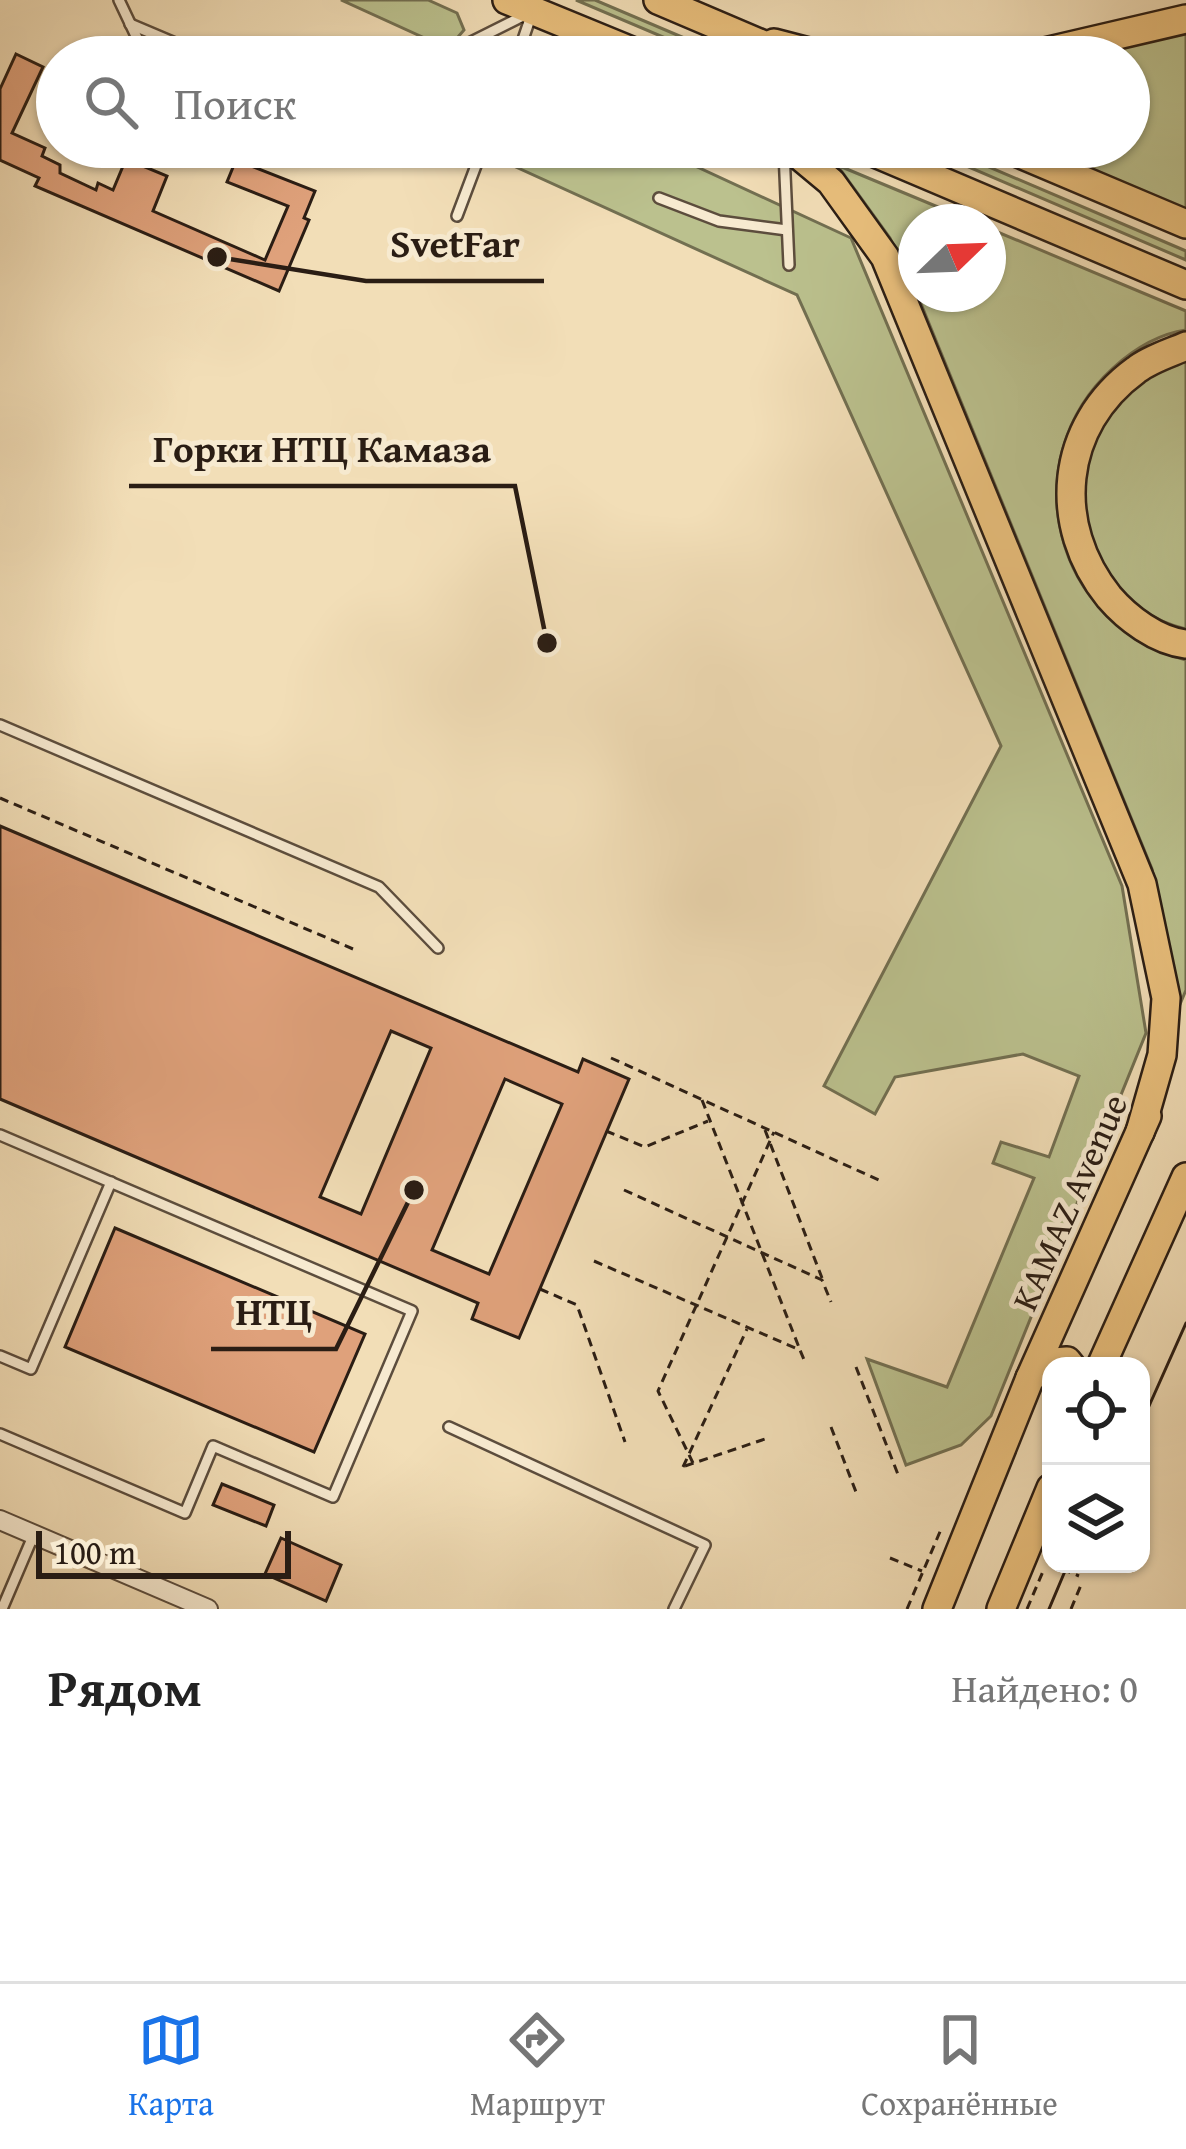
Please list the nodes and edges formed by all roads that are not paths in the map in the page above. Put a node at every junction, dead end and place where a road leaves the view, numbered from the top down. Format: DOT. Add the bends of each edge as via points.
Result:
graph roads {
  1 [pos="118,0"];
  2 [pos="677,4"];
  3 [pos="520,6"];
  4 [pos="1186,19"];
  5 [pos="130,24"];
  6 [pos="732,32"];
  7 [pos="136,36"];
  8 [pos="158,36"];
  9 [pos="474,36"];
  10 [pos="518,36"];
  11 [pos="594,36"];
  12 [pos="742,36"];
  13 [pos="747,36"];
  14 [pos="1113,36"];
  15 [pos="475,168"];
  16 [pos="786,168"];
  17 [pos="813,168"];
  18 [pos="910,168"];
  19 [pos="1054,168"];
  20 [pos="659,198"];
  21 [pos="457,216"];
  22 [pos="1186,224"];
  23 [pos="787,230"];
  24 [pos="789,265"];
  25 [pos="1186,285"];
  26 [pos="1186,346"];
  27 [pos="1186,644"];
  28 [pos="0,725"];
  29 [pos="438,948"];
  30 [pos="1186,1024"];
  31 [pos="1140,1132"];
  32 [pos="0,1135"];
  33 [pos="1186,1177"];
  34 [pos="111,1182"];
  35 [pos="0,1356"];
  36 [pos="1105,1357"];
  37 [pos="1042,1370"];
  38 [pos="1030,1378"];
  39 [pos="449,1427"];
  40 [pos="0,1434"];
  41 [pos="1042,1509"];
  42 [pos="0,1520"];
  43 [pos="34,1534"];
  44 [pos="180,1603"];
  45 [pos="2,1609"];
  46 [pos="208,1609"];
  47 [pos="674,1609"];
  48 [pos="937,1609"];
  49 [pos="1000,1609"];
  1 -- 5 [label="lane"];
  2 -- 6 [label="main road"];
  3 -- 9 [label="lane"];
  3 -- 10 [label="lane"];
  3 -- 11 [label="main road"];
  4 -- 14 [label="main road"];
  5 -- 7 [label="lane"];
  5 -- 8 [label="lane"];
  6 -- 12 [label="main road"];
  6 -- 13 [label="main road"];
  15 -- 21 [label="lane"];
  16 -- 23 [label="lane"];
  17 -- 31 [label="main road" via="885,257 1142,884 1166,998 1162,1055"];
  18 -- 25 [label="main road"];
  19 -- 22 [label="main road"];
  20 -- 23 [label="lane" via="719,221"];
  23 -- 24 [label="lane"];
  26 -- 27 [label="main road" via="1137,368 1100,405 1074,455 1070,515 1088,571 1125,615"];
  28 -- 29 [label="lane" via="379,887"];
  30 -- 31 [label="main road, KAMAZ Avenue"];
  31 -- 38 [label="main road, KAMAZ Avenue"];
  32 -- 34 [label="lane"];
  33 -- 36 [label="main road"];
  34 -- 35 [label="lane" via="31,1370"];
  34 -- 40 [label="lane" via="412,1311 333,1497 213,1446 185,1513"];
  37 -- 38 [label="main road"];
  38 -- 48 [label="main road, KAMAZ Avenue"];
  39 -- 47 [label="lane" via="704,1544"];
  41 -- 49 [label="main road"];
  42 -- 43 [label="street"];
  43 -- 44 [label="street"];
  43 -- 45 [label="lane"];
  44 -- 46 [label="street"];
}
